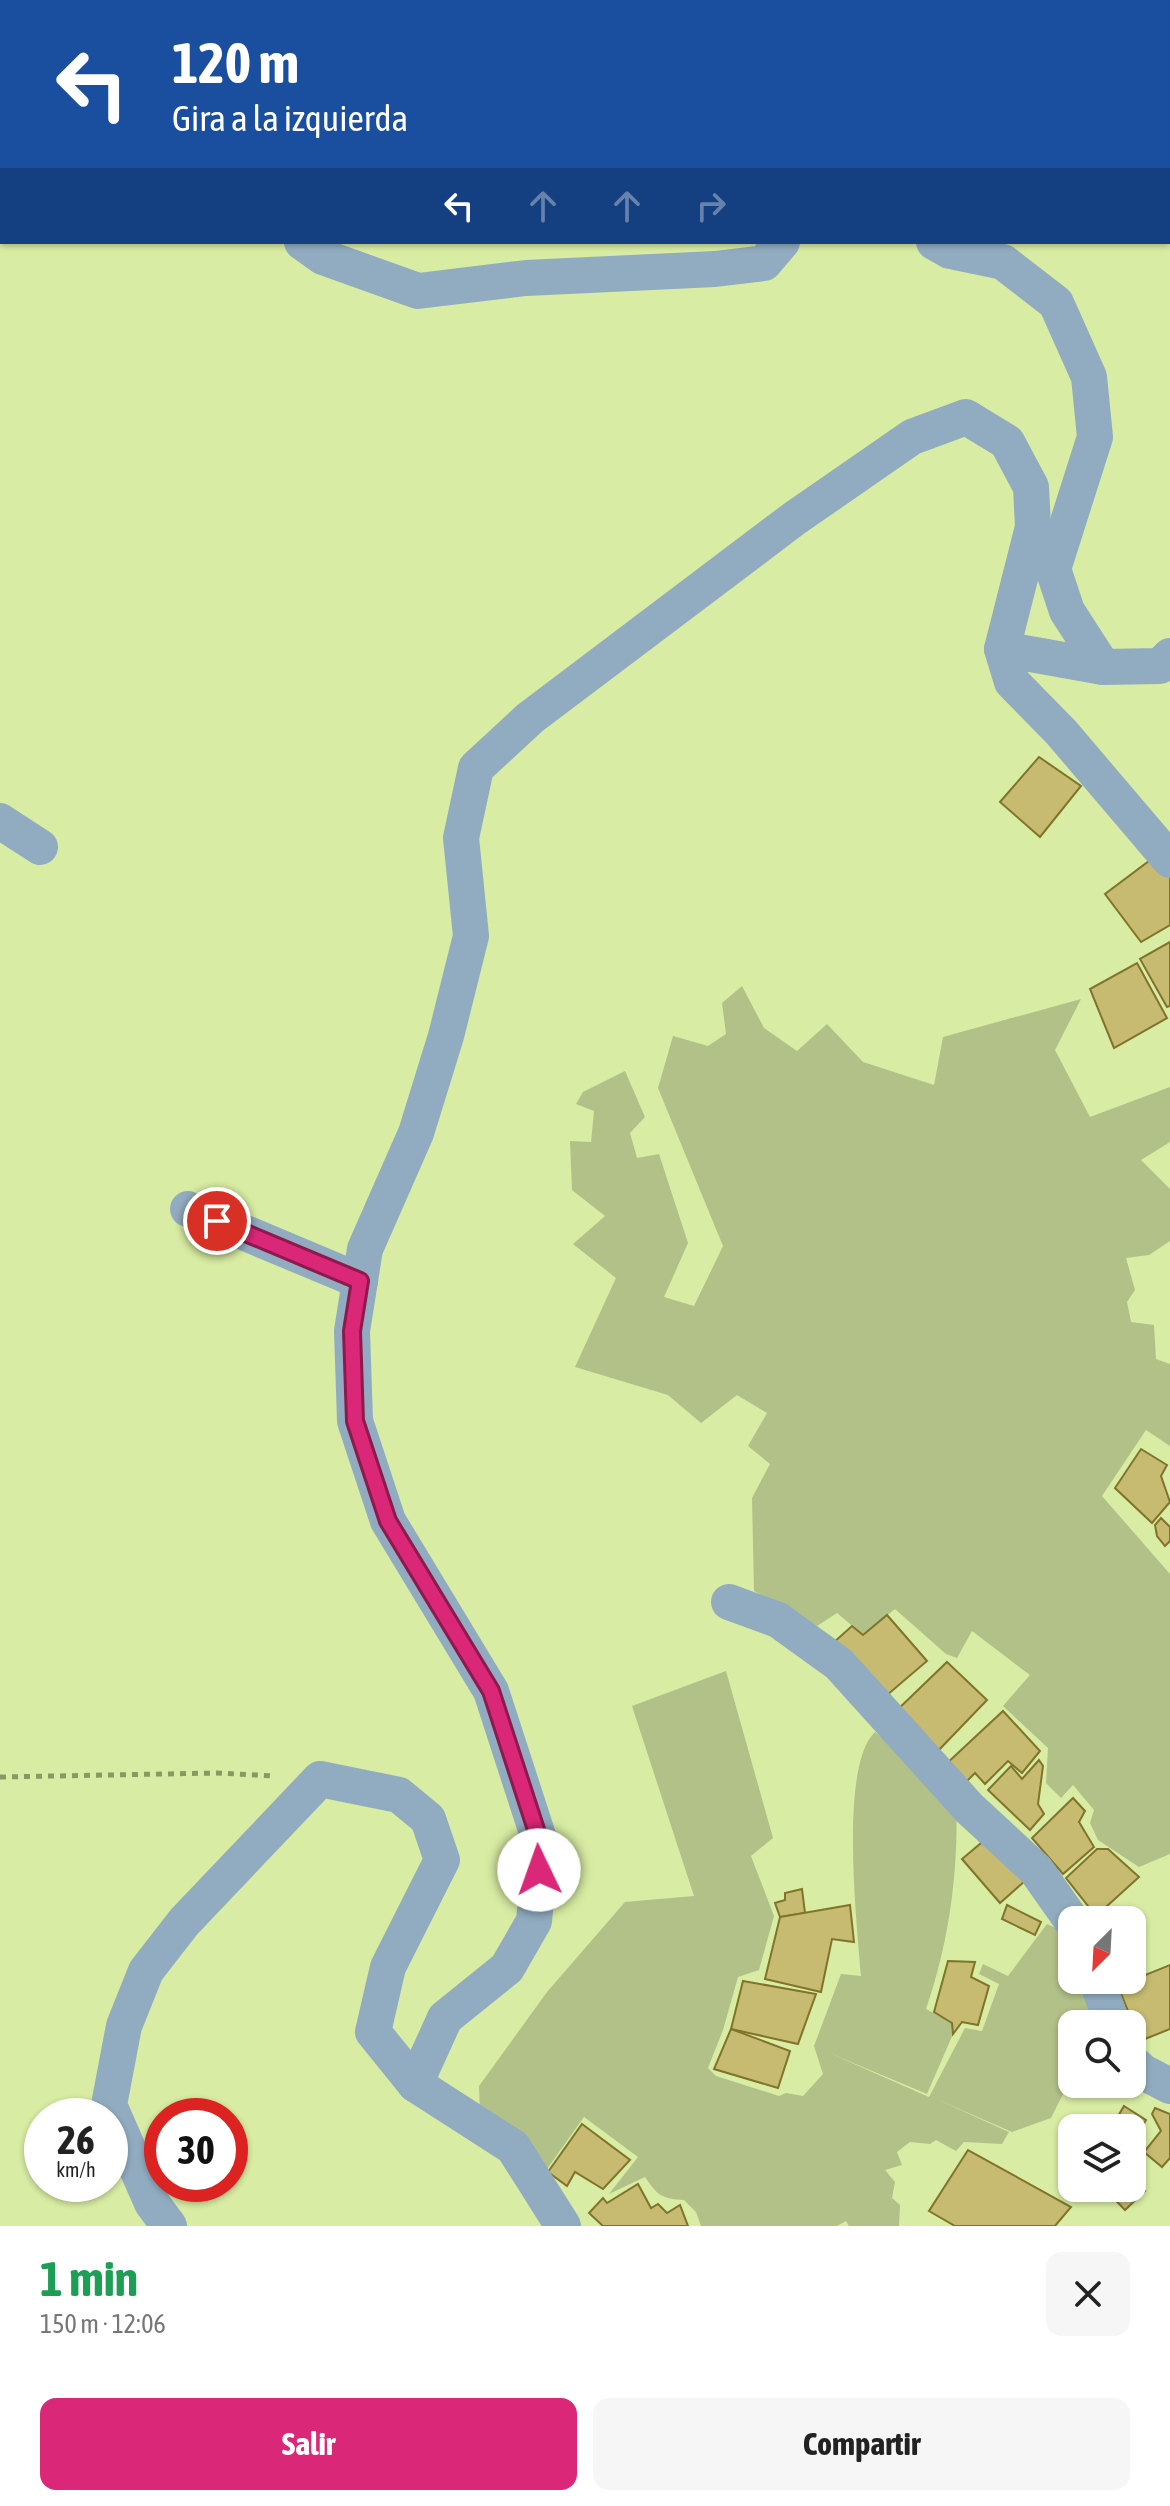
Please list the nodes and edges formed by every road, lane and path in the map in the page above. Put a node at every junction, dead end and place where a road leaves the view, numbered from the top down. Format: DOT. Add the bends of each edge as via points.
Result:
graph roads {
  1 [pos="305,244"];
  2 [pos="780,244"];
  3 [pos="938,244"];
  4 [pos="1002,649"];
  5 [pos="1170,656"];
  6 [pos="1103,667"];
  7 [pos="0,821"];
  8 [pos="40,847"];
  9 [pos="1170,860"];
  10 [pos="188,1209"];
  11 [pos="360,1281"];
  12 [pos="729,1602"];
  13 [pos="0,1777"];
  14 [pos="320,1779"];
  15 [pos="1061,1906"];
  16 [pos="1146,2074"];
  17 [pos="415,2084"];
  18 [pos="1170,2086"];
  19 [pos="169,2226"];
  20 [pos="563,2226"];
  1 -- 2 [label="street" via="323,257 418,291 526,278 764,263"];
  3 -- 6 [label="street" via="1003,262 1056,303 1089,377 1095,437 1053,569 1067,611"];
  4 -- 6 [label="street"];
  4 -- 9 [label="street" via="1012,682"];
  4 -- 11 [label="street" via="1033,527 1031,487 1007,442 966,417 912,437 795,518 530,718 476,768 461,838 471,936 416,1133 365,1249"];
  5 -- 6 [label="street" via="1160,666"];
  7 -- 8 [label="street"];
  10 -- 11 [label="street"];
  11 -- 17 [label="street" via="352,1331 355,1421 388,1521 491,1691 541,1845 534,1921 507,1968 445,2018"];
  12 -- 15 [label="street" via="778,1620 839,1664 969,1808 1036,1870"];
  13 -- 14 [label="path" via="217,1773"];
  14 -- 17 [label="street" via="399,1795 428,1819 442,1860 388,1967 373,2032"];
  14 -- 19 [label="street" via="184,1922 146,1971 124,2026 109,2105 152,2203"];
  16 -- 18 [label="street"];
  17 -- 20 [label="street" via="513,2147"];
}
